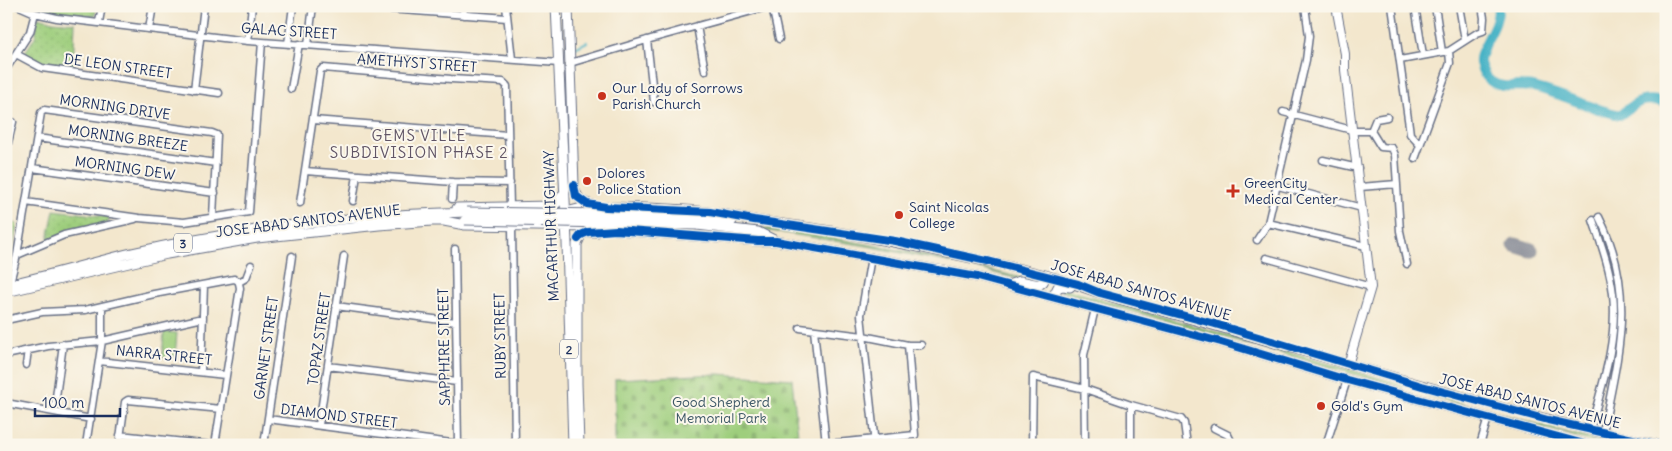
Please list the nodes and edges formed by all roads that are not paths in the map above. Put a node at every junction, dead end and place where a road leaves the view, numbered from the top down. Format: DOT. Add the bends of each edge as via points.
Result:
graph roads {
  1 [pos="19,6"];
  2 [pos="102,6"];
  3 [pos="152,6"];
  4 [pos="204,6"];
  5 [pos="252,6"];
  6 [pos="293,6"];
  7 [pos="313,6"];
  8 [pos="348,6"];
  9 [pos="463,6"];
  10 [pos="506,6"];
  11 [pos="556,6"];
  12 [pos="568,6"];
  13 [pos="771,6"];
  14 [pos="1305,6"];
  15 [pos="1336,6"];
  16 [pos="1392,6"];
  17 [pos="1414,6"];
  18 [pos="1435,6"];
  19 [pos="1459,6"];
  20 [pos="1482,6"];
  21 [pos="377,7"];
  22 [pos="420,9"];
  23 [pos="36,13"];
  24 [pos="464,15"];
  25 [pos="507,18"];
  26 [pos="99,22"];
  27 [pos="697,26"];
  28 [pos="149,29"];
  29 [pos="200,36"];
  30 [pos="779,39"];
  31 [pos="647,40"];
  32 [pos="1465,40"];
  33 [pos="248,41"];
  34 [pos="262,42"];
  35 [pos="288,44"];
  36 [pos="299,44"];
  37 [pos="308,45"];
  38 [pos="1446,52"];
  39 [pos="16,54"];
  40 [pos="1423,55"];
  41 [pos="512,59"];
  42 [pos="1400,60"];
  43 [pos="554,63"];
  44 [pos="570,63"];
  45 [pos="6,69"];
  46 [pos="705,72"];
  47 [pos="291,89"];
  48 [pos="194,90"];
  49 [pos="219,93"];
  50 [pos="654,102"];
  51 [pos="1283,112"];
  52 [pos="1294,114"];
  53 [pos="1387,117"];
  54 [pos="313,120"];
  55 [pos="13,122"];
  56 [pos="1352,131"];
  57 [pos="1371,131"];
  58 [pos="508,135"];
  59 [pos="37,138"];
  60 [pos="1419,144"];
  61 [pos="6,151"];
  62 [pos="1415,159"];
  63 [pos="1323,160"];
  64 [pos="216,163"];
  65 [pos="32,168"];
  66 [pos="1358,168"];
  67 [pos="305,171"];
  68 [pos="357,175"];
  69 [pos="453,182"];
  70 [pos="510,183"];
  71 [pos="1397,184"];
  72 [pos="1278,186"];
  73 [pos="1360,188"];
  74 [pos="214,193"];
  75 [pos="564,193"];
  76 [pos="576,196"];
  77 [pos="452,199"];
  78 [pos="353,201"];
  79 [pos="26,202"];
  80 [pos="300,204"];
  81 [pos="511,207"];
  82 [pos="586,207"];
  83 [pos="606,207"];
  84 [pos="1362,208"];
  85 [pos="439,213"];
  86 [pos="466,216"];
  87 [pos="565,216"];
  88 [pos="139,218"];
  89 [pos="214,218"];
  90 [pos="754,220"];
  91 [pos="444,221"];
  92 [pos="697,221"];
  93 [pos="1268,223"];
  94 [pos="512,226"];
  95 [pos="566,227"];
  96 [pos="588,227"];
  97 [pos="616,230"];
  98 [pos="279,232"];
  99 [pos="578,239"];
  100 [pos="1257,240"];
  101 [pos="776,241"];
  102 [pos="1366,246"];
  103 [pos="455,249"];
  104 [pos="16,255"];
  105 [pos="292,256"];
  106 [pos="344,256"];
  107 [pos="872,257"];
  108 [pos="1266,258"];
  109 [pos="1616,263"];
  110 [pos="1407,264"];
  111 [pos="251,265"];
  112 [pos="1608,266"];
  113 [pos="1046,276"];
  114 [pos="239,282"];
  115 [pos="1078,284"];
  116 [pos="204,285"];
  117 [pos="1008,286"];
  118 [pos="1372,287"];
  119 [pos="7,290"];
  120 [pos="1053,297"];
  121 [pos="102,306"];
  122 [pos="336,306"];
  123 [pos="1095,309"];
  124 [pos="203,318"];
  125 [pos="6,320"];
  126 [pos="456,322"];
  127 [pos="800,328"];
  128 [pos="814,330"];
  129 [pos="863,336"];
  130 [pos="102,341"];
  131 [pos="63,344"];
  132 [pos="908,345"];
  133 [pos="921,346"];
  134 [pos="28,350"];
  135 [pos="6,355"];
  136 [pos="99,361"];
  137 [pos="1607,363"];
  138 [pos="1616,364"];
  139 [pos="26,365"];
  140 [pos="1348,365"];
  141 [pos="328,366"];
  142 [pos="201,372"];
  143 [pos="226,375"];
  144 [pos="1348,380"];
  145 [pos="457,382"];
  146 [pos="1407,382"];
  147 [pos="1422,386"];
  148 [pos="1085,389"];
  149 [pos="1404,395"];
  150 [pos="1420,400"];
  151 [pos="6,403"];
  152 [pos="1131,405"];
  153 [pos="221,409"];
  154 [pos="54,412"];
  155 [pos="1488,418"];
  156 [pos="91,419"];
  157 [pos="268,419"];
  158 [pos="319,425"];
  159 [pos="1214,428"];
  160 [pos="1590,430"];
  161 [pos="1603,432"];
  162 [pos="120,435"];
  163 [pos="875,442"];
  164 [pos="86,445"];
  165 [pos="119,445"];
  166 [pos="214,445"];
  167 [pos="264,445"];
  168 [pos="458,445"];
  169 [pos="467,445"];
  170 [pos="515,445"];
  171 [pos="539,445"];
  172 [pos="543,445"];
  173 [pos="572,445"];
  174 [pos="579,445"];
  175 [pos="1032,445"];
  176 [pos="1085,445"];
  177 [pos="1131,445"];
  178 [pos="1187,445"];
  179 [pos="1233,445"];
  180 [pos="1326,445"];
  181 [pos="1480,445"];
  182 [pos="1588,445"];
  183 [pos="1659,445"];
  1 -- 23 [label="street, GALAC STREET"];
  2 -- 26 [label="street"];
  3 -- 28 [label="street"];
  4 -- 29 [label="street"];
  5 -- 33 [label="street"];
  6 -- 35 [label="street"];
  7 -- 37 [label="street"];
  8 -- 21 [label="street"];
  9 -- 24 [label="street"];
  10 -- 25 [label="street"];
  11 -- 43 [label="highway, MACARTHUR HIGHWAY / 2"];
  12 -- 44 [label="highway, MACARTHUR HIGHWAY"];
  13 -- 27 [label="street"];
  13 -- 30 [label="street"];
  14 -- 52 [label="street" via="1309,44"];
  15 -- 56 [label="main road" via="1345,54"];
  16 -- 42 [label="street"];
  17 -- 40 [label="street"];
  18 -- 38 [label="street"];
  19 -- 32 [label="street"];
  20 -- 32 [label="street" via="1483,31"];
  21 -- 22 [label="street"];
  22 -- 24 [label="street"];
  23 -- 26 [label="street, GALAC STREET"];
  23 -- 39 [label="street" via="30,32"];
  24 -- 25 [label="street"];
  25 -- 41 [label="street"];
  26 -- 28 [label="street, GALAC STREET"];
  27 -- 31 [label="street"];
  27 -- 46 [label="street"];
  28 -- 29 [label="street, GALAC STREET"];
  29 -- 33 [label="street, GALAC STREET"];
  29 -- 48 [label="street"];
  31 -- 44 [label="street"];
  31 -- 50 [label="street"];
  32 -- 38 [label="street"];
  33 -- 34 [label="street, GALAC STREET"];
  34 -- 35 [label="street, GALAC STREET"];
  34 -- 89 [label="street" via="249,212"];
  35 -- 36 [label="street, GALAC STREET"];
  36 -- 37 [label="street, GALAC STREET"];
  36 -- 47 [label="street"];
  37 -- 41 [label="street, GALAC STREET"];
  38 -- 40 [label="street"];
  38 -- 60 [label="street" via="1450,62"];
  39 -- 45 [label="street"];
  39 -- 48 [label="street, DE LEON STREET" via="42,68"];
  40 -- 42 [label="street"];
  41 -- 43 [label="street, GALAC STREET"];
  42 -- 60 [label="street" via="1408,126"];
  43 -- 75 [label="highway, MACARTHUR HIGHWAY / 2"];
  44 -- 76 [label="highway, MACARTHUR HIGHWAY"];
  48 -- 49 [label="street, DE LEON STREET"];
  51 -- 52 [label="street"];
  52 -- 56 [label="street"];
  52 -- 72 [label="street"];
  53 -- 57 [label="street" via="1376,120"];
  54 -- 58 [label="street"];
  54 -- 58 [label="street, AMETHYST STREET" via="323,68 503,82 507,86"];
  54 -- 67 [label="street"];
  55 -- 61 [label="street"];
  56 -- 57 [label="street"];
  56 -- 66 [label="main road"];
  57 -- 71 [label="street" via="1381,147 1392,148"];
  58 -- 70 [label="street"];
  59 -- 64 [label="street, MORNING BREEZE"];
  59 -- 64 [label="street, MORNING DRIVE" via="44,110 212,133 217,135"];
  59 -- 65 [label="street, MORNING DRIVE"];
  60 -- 62 [label="street"];
  63 -- 66 [label="street"];
  64 -- 74 [label="street, MORNING DRIVE"];
  65 -- 74 [label="street, MORNING DEW"];
  65 -- 79 [label="street, MORNING DRIVE"];
  66 -- 73 [label="main road"];
  67 -- 68 [label="street"];
  67 -- 80 [label="street"];
  68 -- 69 [label="street"];
  68 -- 78 [label="street"];
  69 -- 70 [label="street"];
  69 -- 77 [label="street"];
  70 -- 81 [label="street"];
  71 -- 73 [label="street"];
  71 -- 110 [label="street" via="1400,231"];
  72 -- 84 [label="street"];
  72 -- 93 [label="street"];
  73 -- 84 [label="main road"];
  74 -- 89 [label="street, MORNING DRIVE"];
  75 -- 81 [label="highway" via="551,206"];
  75 -- 87 [label="highway, MACARTHUR HIGHWAY / 2"];
  76 -- 83 [label="highway, JOSE ABAD SANTOS AVENUE" via="587,204"];
  79 -- 88 [label="street"];
  79 -- 104 [label="street, MORNING DRIVE"];
  81 -- 85 [label="highway" via="466,207"];
  81 -- 94 [label="highway"];
  82 -- 83 [label="highway, JOSE ABAD SANTOS AVENUE / 3"];
  82 -- 87 [label="highway, JOSE ABAD SANTOS AVENUE / 3" via="570,211"];
  82 -- 96 [label="highway" via="581,220"];
  83 -- 90 [label="highway, JOSE ABAD SANTOS AVENUE / 3" via="710,212"];
  84 -- 102 [label="main road"];
  85 -- 86 [label="highway, 3"];
  85 -- 98 [label="highway, JOSE ABAD SANTOS AVENUE / 3" via="312,223"];
  86 -- 91 [label="highway, 3"];
  86 -- 92 [label="highway, 3, bridge" via="605,214"];
  87 -- 95 [label="highway, MACARTHUR HIGHWAY / 2"];
  88 -- 89 [label="street" via="184,222"];
  88 -- 104 [label="street" via="64,235"];
  90 -- 92 [label="highway, 3"];
  90 -- 113 [label="highway, JOSE ABAD SANTOS AVENUE / 3" via="894,242"];
  91 -- 94 [label="highway, JOSE ABAD SANTOS AVENUE / 3"];
  91 -- 98 [label="highway, JOSE ABAD SANTOS AVENUE / 3"];
  92 -- 101 [label="highway, 3" via="758,232"];
  93 -- 100 [label="street"];
  93 -- 102 [label="street"];
  94 -- 95 [label="highway, JOSE ABAD SANTOS AVENUE / 3"];
  94 -- 170 [label="street, RUBY STREET"];
  95 -- 96 [label="highway, JOSE ABAD SANTOS AVENUE / 3"];
  95 -- 173 [label="highway, MACARTHUR HIGHWAY / 2"];
  96 -- 97 [label="highway, JOSE ABAD SANTOS AVENUE / 3"];
  97 -- 99 [label="highway, JOSE ABAD SANTOS AVENUE / 2" via="588,232"];
  97 -- 101 [label="highway, JOSE ABAD SANTOS AVENUE / 3"];
  98 -- 119 [label="highway, JOSE ABAD SANTOS AVENUE / 3" via="128,254"];
  99 -- 174 [label="highway, MACARTHUR HIGHWAY / 2"];
  101 -- 107 [label="highway, JOSE ABAD SANTOS AVENUE / 3"];
  102 -- 118 [label="main road"];
  103 -- 126 [label="street, SAPPHIRE STREET"];
  104 -- 119 [label="street, MORNING DRIVE"];
  105 -- 157 [label="street, GARNET STREET"];
  106 -- 122 [label="street, TOPAZ STREET"];
  107 -- 117 [label="highway, JOSE ABAD SANTOS AVENUE / 3"];
  107 -- 129 [label="street" via="861,308"];
  108 -- 118 [label="street"];
  109 -- 112 [label="street"];
  109 -- 112 [label="street" via="1612,246 1596,218"];
  109 -- 138 [label="street" via="1622,305 1621,340"];
  111 -- 114 [label="street" via="246,278"];
  112 -- 137 [label="street" via="1614,308"];
  113 -- 115 [label="highway, JOSE ABAD SANTOS AVENUE / 3"];
  113 -- 117 [label="highway" via="1039,285 1020,282"];
  114 -- 116 [label="street" via="234,279"];
  114 -- 143 [label="street"];
  115 -- 120 [label="highway" via="1075,288 1058,287"];
  115 -- 140 [label="highway, JOSE ABAD SANTOS AVENUE / 3"];
  116 -- 121 [label="street"];
  116 -- 124 [label="street"];
  117 -- 120 [label="highway, JOSE ABAD SANTOS AVENUE / 3"];
  118 -- 140 [label="main road"];
  120 -- 123 [label="highway, JOSE ABAD SANTOS AVENUE / 3"];
  121 -- 125 [label="street" via="42,312"];
  121 -- 130 [label="street"];
  122 -- 126 [label="street"];
  122 -- 141 [label="street, TOPAZ STREET"];
  123 -- 144 [label="highway, JOSE ABAD SANTOS AVENUE / 3"];
  123 -- 148 [label="street" via="1084,355"];
  124 -- 130 [label="street"];
  124 -- 142 [label="street"];
  126 -- 145 [label="street, SAPPHIRE STREET"];
  127 -- 128 [label="street"];
  128 -- 129 [label="street"];
  128 -- 163 [label="street" via="826,444"];
  129 -- 132 [label="street"];
  129 -- 163 [label="street"];
  130 -- 131 [label="street"];
  130 -- 136 [label="street"];
  131 -- 134 [label="street"];
  131 -- 154 [label="street"];
  132 -- 133 [label="street"];
  132 -- 163 [label="street" via="916,434"];
  134 -- 135 [label="street"];
  134 -- 139 [label="street"];
  136 -- 142 [label="street, NARRA STREET"];
  136 -- 156 [label="street"];
  137 -- 138 [label="street"];
  137 -- 160 [label="street"];
  138 -- 161 [label="street"];
  140 -- 146 [label="highway, JOSE ABAD SANTOS AVENUE / 3"];
  141 -- 145 [label="street"];
  141 -- 158 [label="street, TOPAZ STREET"];
  142 -- 143 [label="street, NARRA STREET"];
  143 -- 153 [label="street"];
  144 -- 149 [label="highway, JOSE ABAD SANTOS AVENUE / 3"];
  144 -- 180 [label="street"];
  145 -- 168 [label="street, SAPPHIRE STREET"];
  146 -- 147 [label="highway, JOSE ABAD SANTOS AVENUE / 3"];
  146 -- 149 [label="highway"];
  147 -- 150 [label="highway"];
  147 -- 160 [label="highway, JOSE ABAD SANTOS AVENUE / 3"];
  148 -- 152 [label="street"];
  148 -- 175 [label="street" via="1033,377"];
  148 -- 176 [label="street"];
  149 -- 150 [label="highway, JOSE ABAD SANTOS AVENUE / 3"];
  150 -- 155 [label="highway, JOSE ABAD SANTOS AVENUE / 3"];
  151 -- 154 [label="street"];
  152 -- 177 [label="street"];
  152 -- 178 [label="street" via="1181,419"];
  153 -- 162 [label="street" via="128,400"];
  153 -- 166 [label="street"];
  154 -- 156 [label="street"];
  155 -- 181 [label="street"];
  155 -- 182 [label="highway, JOSE ABAD SANTOS AVENUE / 3"];
  156 -- 164 [label="street"];
  157 -- 158 [label="street, DIAMOND STREET"];
  157 -- 167 [label="street, GARNET STREET"];
  158 -- 168 [label="street, DIAMOND STREET"];
  159 -- 179 [label="street" via="1228,435"];
  160 -- 161 [label="highway, JOSE ABAD SANTOS AVENUE / 3"];
  161 -- 183 [label="highway, JOSE ABAD SANTOS AVENUE / 3"];
  162 -- 165 [label="street"];
  162 -- 166 [label="street"];
  168 -- 169 [label="street, DIAMOND STREET"];
  171 -- 172 [label="street"];
}
